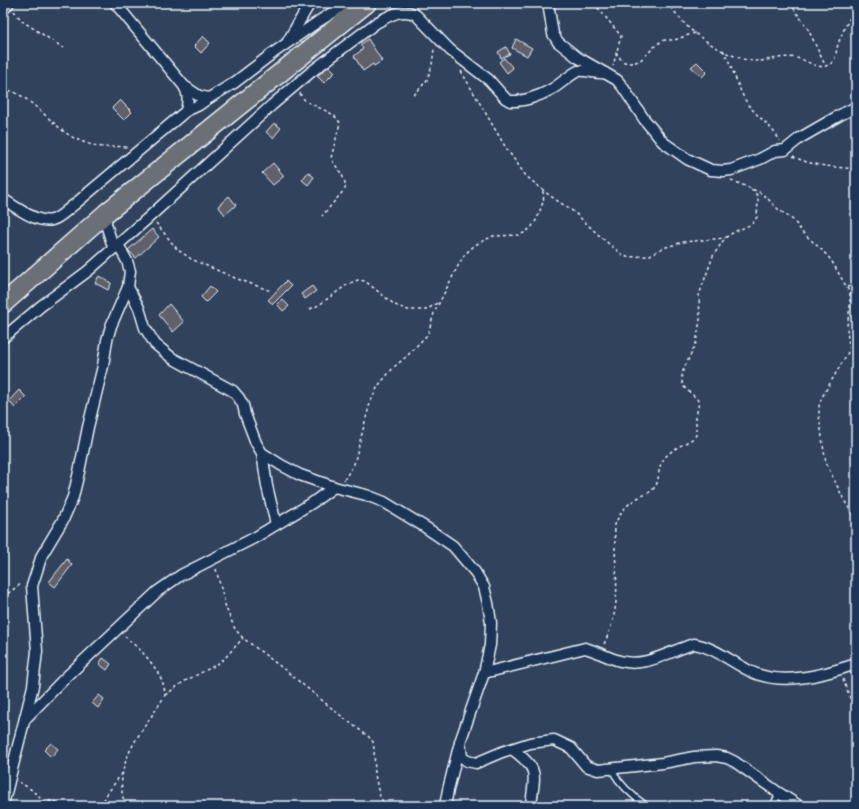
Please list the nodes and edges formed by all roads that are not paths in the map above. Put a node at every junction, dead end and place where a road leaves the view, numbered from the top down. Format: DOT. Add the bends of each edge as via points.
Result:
graph roads {
  1 [pos="9,3"];
  2 [pos="115,3"];
  3 [pos="310,3"];
  4 [pos="361,3"];
  5 [pos="548,3"];
  6 [pos="3,10"];
  7 [pos="287,43"];
  8 [pos="609,75"];
  9 [pos="184,86"];
  10 [pos="210,98"];
  11 [pos="856,107"];
  12 [pos="186,111"];
  13 [pos="3,199"];
  14 [pos="106,214"];
  15 [pos="113,247"];
  16 [pos="128,287"];
  17 [pos="3,304"];
  18 [pos="3,338"];
  19 [pos="262,453"];
  20 [pos="337,488"];
  21 [pos="276,524"];
  22 [pos="856,664"];
  23 [pos="484,673"];
  24 [pos="23,720"];
  25 [pos="460,742"];
  26 [pos="512,748"];
  27 [pos="611,769"];
  28 [pos="778,793"];
  29 [pos="3,805"];
  30 [pos="445,806"];
  31 [pos="531,806"];
  32 [pos="647,806"];
  33 [pos="773,806"];
  34 [pos="799,806"];
  1 -- 6 [label="street"];
  2 -- 9 [label="street"];
  3 -- 7 [label="street"];
  4 -- 7 [label="street" via="338,9"];
  4 -- 14 [label="highway"];
  5 -- 8 [label="street" via="553,34 558,42 577,57"];
  7 -- 10 [label="street"];
  8 -- 11 [label="street" via="622,86 663,142 687,159 711,170 731,170 775,151 785,150 800,138"];
  8 -- 15 [label="street" via="578,71 553,89 524,100 510,102 489,80 458,58 416,15 410,11 397,13 376,23 297,84"];
  9 -- 10 [label="street" via="199,96"];
  9 -- 12 [label="street" via="187,91"];
  10 -- 12 [label="street"];
  12 -- 13 [label="street" via="59,217 38,220"];
  14 -- 15 [label="street" via="106,224"];
  14 -- 17 [label="highway"];
  15 -- 16 [label="street" via="120,248 127,261 130,271"];
  15 -- 18 [label="street" via="88,271"];
  16 -- 19 [label="street" via="139,308 145,328 155,344 172,358 233,391 239,398"];
  16 -- 24 [label="street" via="107,340 73,497 63,520 42,555 32,586 37,651 32,686"];
  19 -- 20 [label="street" via="300,475"];
  19 -- 21 [label="street"];
  20 -- 21 [label="street"];
  20 -- 23 [label="street" via="384,502 412,518 453,546 475,572 484,587 491,623 490,645"];
  21 -- 24 [label="street" via="181,575 158,591"];
  22 -- 23 [label="street" via="809,676 768,678 694,644 648,662 620,661 585,648"];
  23 -- 25 [label="street"];
  24 -- 29 [label="street"];
  25 -- 26 [label="street" via="462,756 467,761 476,763"];
  25 -- 30 [label="street"];
  26 -- 27 [label="street" via="554,740 571,748 586,766 598,770"];
  26 -- 31 [label="street" via="525,759 535,773"];
  27 -- 28 [label="street" via="716,756 735,762"];
  27 -- 32 [label="lane" via="621,785"];
  28 -- 33 [label="lane"];
  28 -- 34 [label="street"];
}
